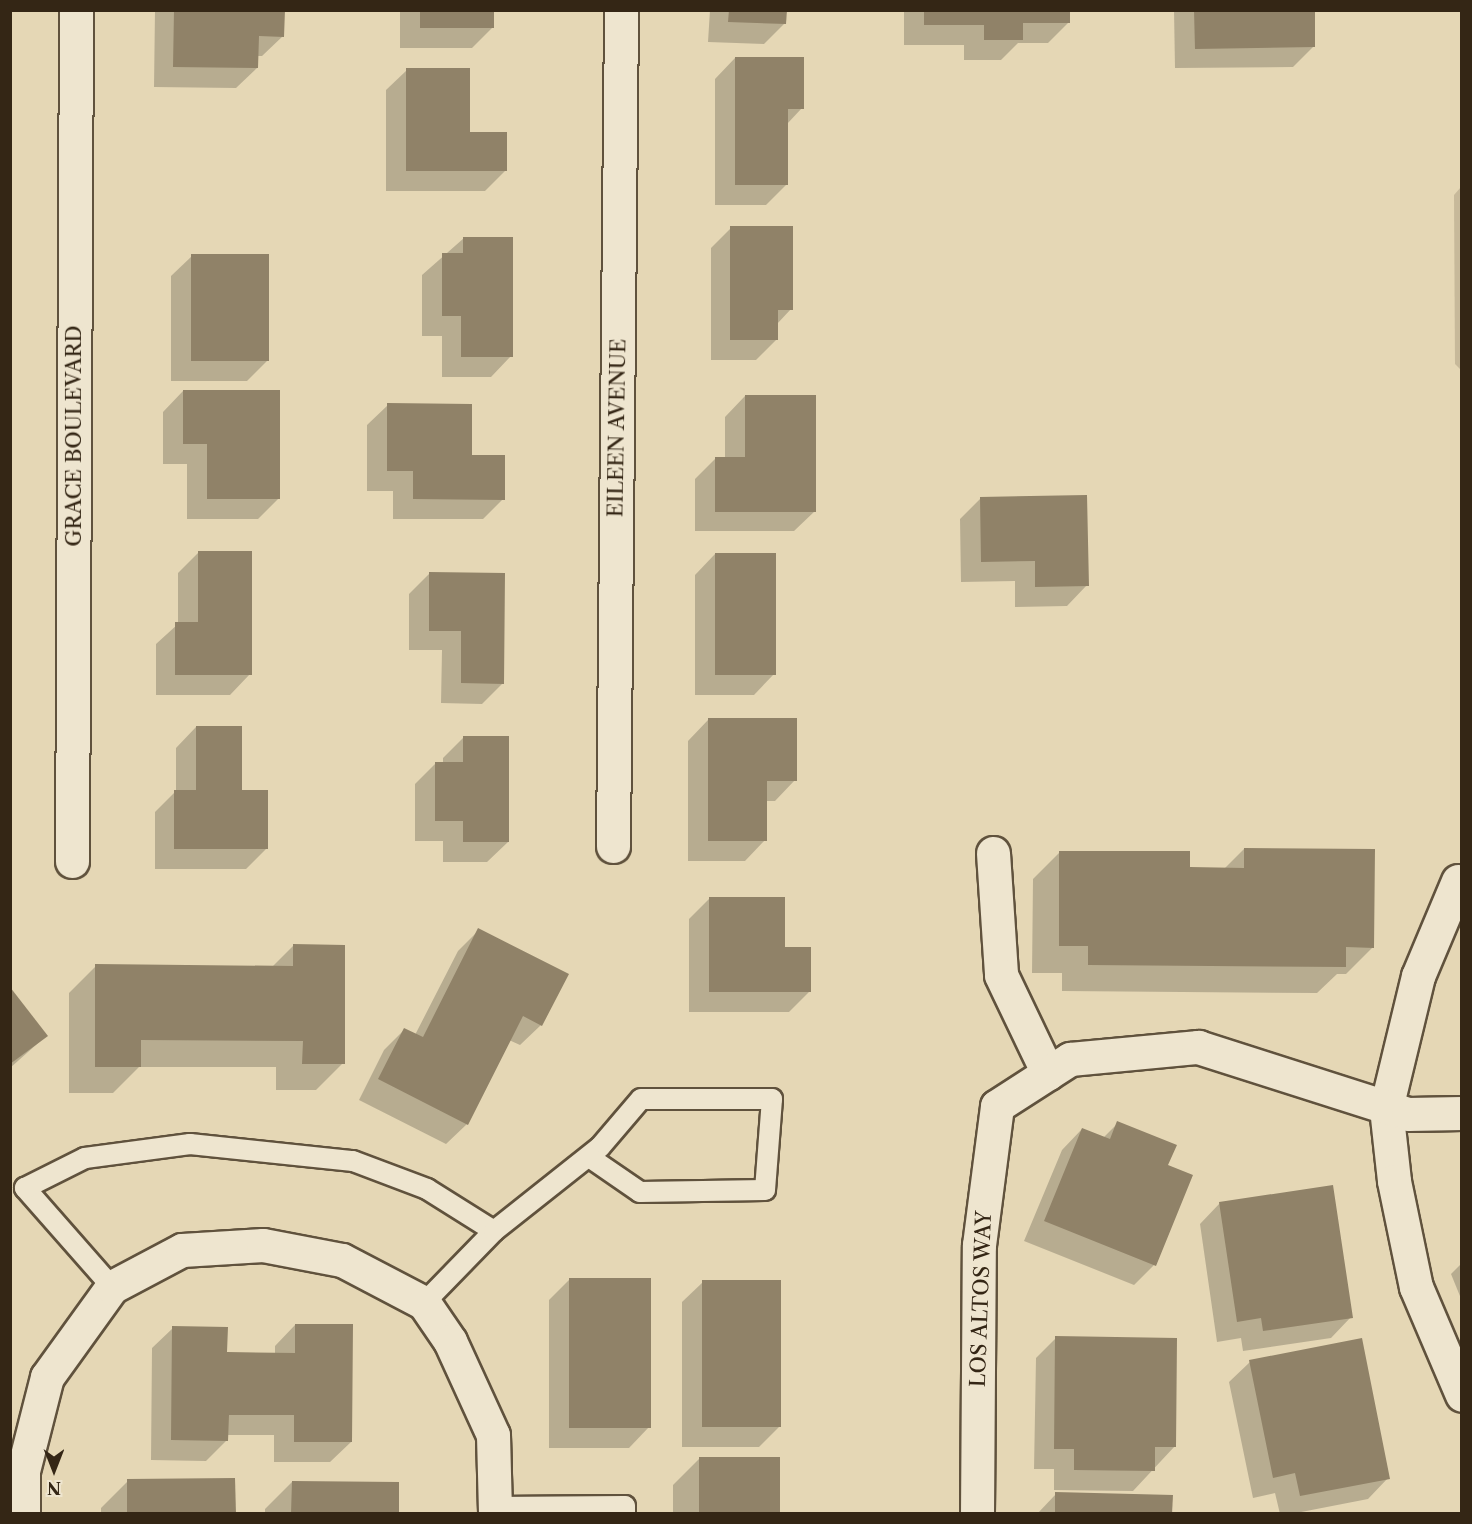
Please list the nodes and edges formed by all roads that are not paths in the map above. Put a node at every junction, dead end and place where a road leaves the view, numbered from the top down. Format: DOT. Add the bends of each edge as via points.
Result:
graph roads {
  1 [pos="76,10"];
  2 [pos="621,10"];
  3 [pos="613,846"];
  4 [pos="993,853"];
  5 [pos="72,861"];
  6 [pos="1458,880"];
  7 [pos="1047,1073"];
  8 [pos="1386,1108"];
  9 [pos="1461,1113"];
  10 [pos="589,1157"];
  11 [pos="494,1231"];
  12 [pos="112,1287"];
  13 [pos="424,1303"];
  14 [pos="1461,1395"];
  15 [pos="495,1510"];
  16 [pos="23,1514"];
  17 [pos="625,1514"];
  18 [pos="977,1514"];
  1 -- 5 [label="street, GRACE BOULEVARD"];
  2 -- 3 [label="street, EILEEN AVENUE"];
  4 -- 7 [label="street" via="1000,975"];
  6 -- 8 [label="street" via="1418,976"];
  7 -- 8 [label="street, LOS ALTOS WAY" via="1070,1059 1198,1047"];
  7 -- 18 [label="street, LOS ALTOS WAY" via="997,1106 979,1245"];
  8 -- 9 [label="street, LOS ALTOS WAY" via="1408,1114"];
  8 -- 14 [label="street" via="1394,1181 1416,1287"];
  10 -- 10 [label="lane" via="641,1099 772,1099 765,1190 640,1192"];
  10 -- 11 [label="lane"];
  11 -- 12 [label="lane" via="427,1189 353,1161 190,1144 85,1158 25,1188"];
  11 -- 13 [label="lane"];
  12 -- 13 [label="street" via="182,1250 262,1245 342,1260"];
  12 -- 16 [label="street" via="47,1377 23,1471"];
  13 -- 15 [label="street" via="450,1341 493,1435"];
  15 -- 17 [label="lane" via="626,1506"];
}
